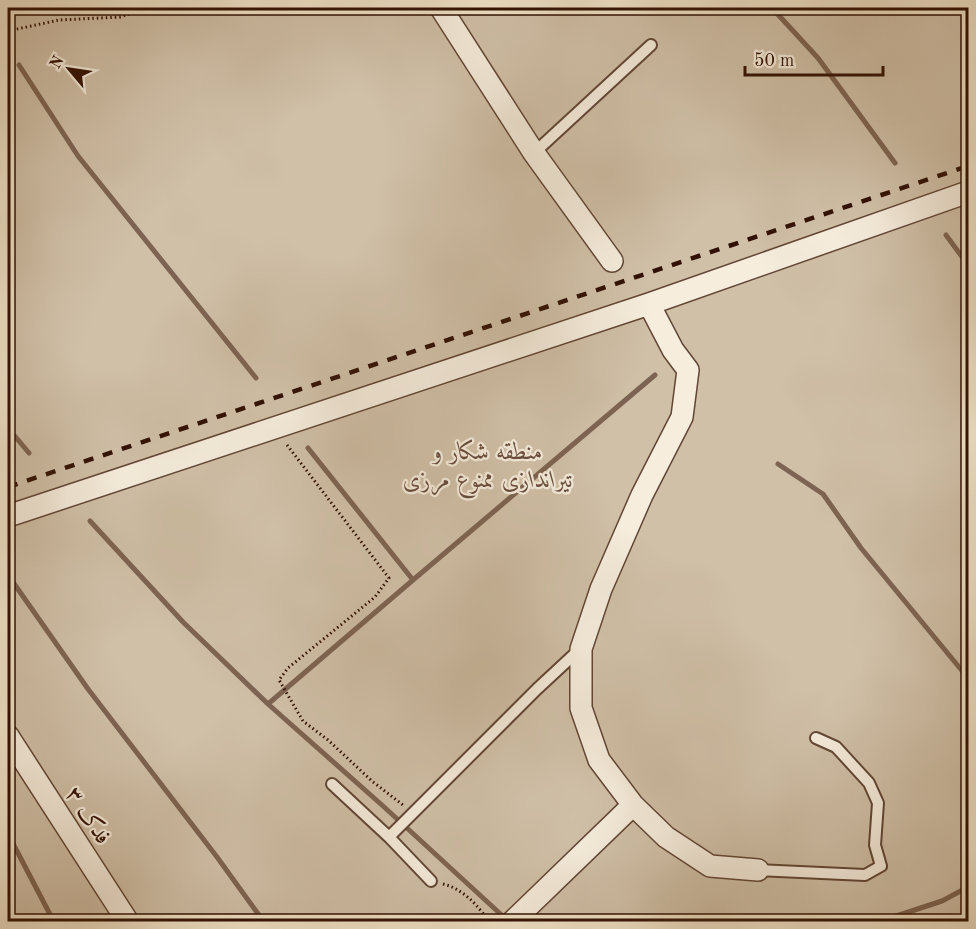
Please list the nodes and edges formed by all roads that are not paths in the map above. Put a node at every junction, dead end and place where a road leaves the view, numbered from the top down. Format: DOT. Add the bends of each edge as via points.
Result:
graph roads {
  1 [pos="441,8"];
  2 [pos="651,45"];
  3 [pos="534,153"];
  4 [pos="969,192"];
  5 [pos="612,261"];
  6 [pos="649,304"];
  7 [pos="8,516"];
  8 [pos="581,649"];
  9 [pos="8,736"];
  10 [pos="816,738"];
  11 [pos="332,784"];
  12 [pos="633,805"];
  13 [pos="391,835"];
  14 [pos="758,870"];
  15 [pos="431,880"];
  16 [pos="128,921"];
  17 [pos="512,921"];
  1 -- 3 [label="street"];
  2 -- 3 [label="lane"];
  3 -- 5 [label="street"];
  4 -- 6 [label="street"];
  6 -- 7 [label="street"];
  6 -- 8 [label="street" via="688,370 682,417 601,589"];
  8 -- 12 [label="street" via="582,708 599,760"];
  8 -- 13 [label="lane"];
  9 -- 16 [label="street, فدک ۳"];
  10 -- 14 [label="lane" via="836,747 869,783 878,803 875,845 881,866 865,875"];
  11 -- 13 [label="lane"];
  12 -- 14 [label="street" via="666,837 710,866"];
  12 -- 17 [label="street"];
  13 -- 15 [label="lane"];
}
